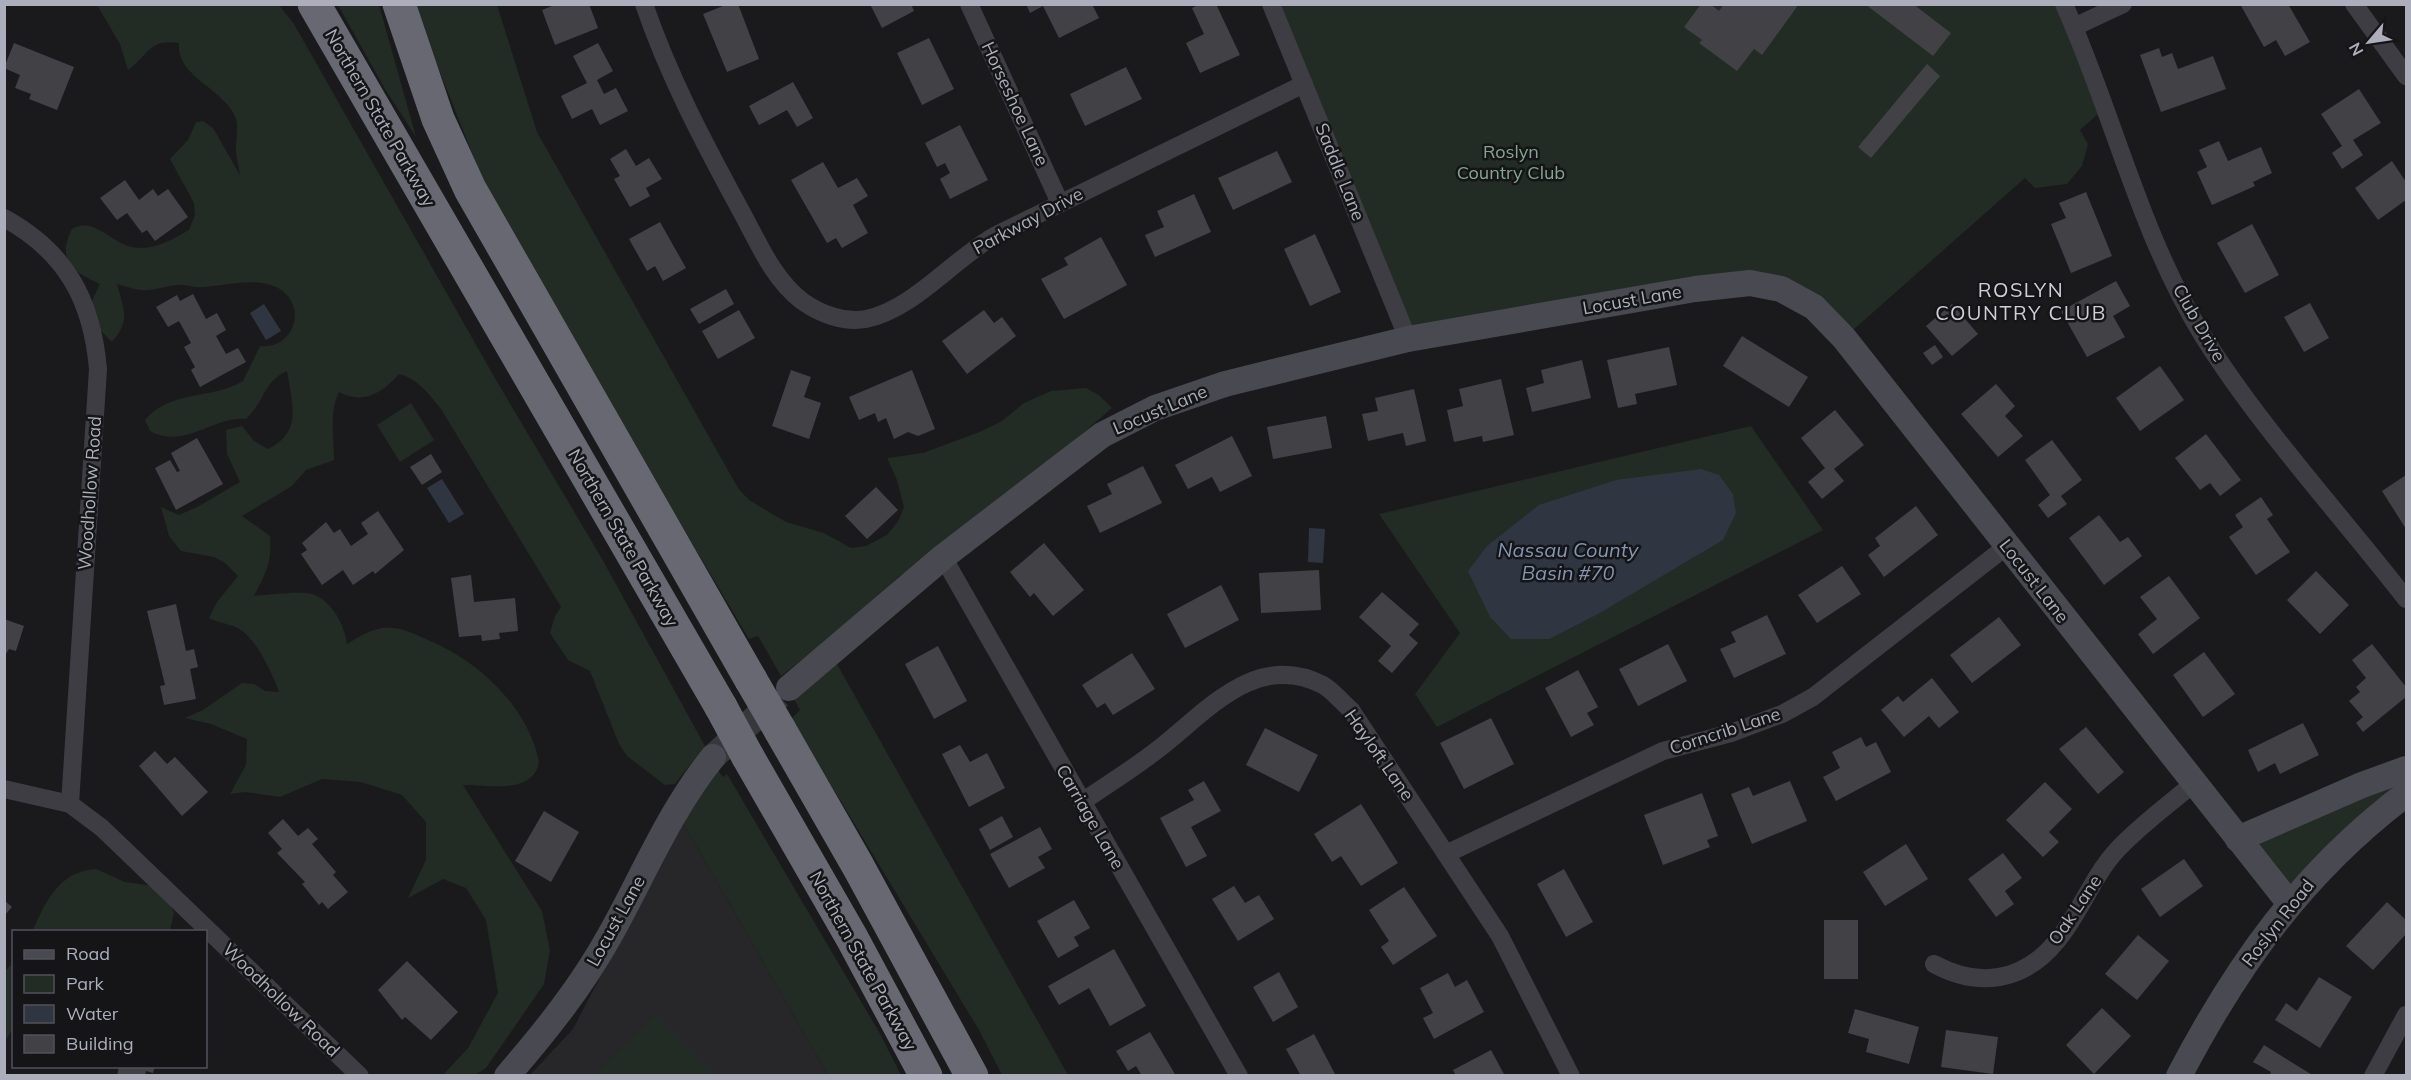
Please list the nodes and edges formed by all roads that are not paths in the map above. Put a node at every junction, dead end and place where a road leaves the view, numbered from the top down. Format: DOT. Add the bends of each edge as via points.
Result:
graph roads {
  1 [pos="315,4"];
  2 [pos="399,4"];
  3 [pos="644,4"];
  4 [pos="969,4"];
  5 [pos="1271,4"];
  6 [pos="2064,4"];
  7 [pos="2123,4"];
  8 [pos="2354,4"];
  9 [pos="2074,27"];
  10 [pos="2406,76"];
  11 [pos="1304,84"];
  12 [pos="1060,203"];
  13 [pos="4,218"];
  14 [pos="1408,339"];
  15 [pos="2007,546"];
  16 [pos="943,557"];
  17 [pos="2405,594"];
  18 [pos="789,688"];
  19 [pos="713,757"];
  20 [pos="2406,769"];
  21 [pos="2193,784"];
  22 [pos="4,789"];
  23 [pos="2406,794"];
  24 [pos="1082,802"];
  25 [pos="70,804"];
  26 [pos="2238,839"];
  27 [pos="1446,854"];
  28 [pos="2290,904"];
  29 [pos="1934,964"];
  30 [pos="2406,1015"];
  31 [pos="360,1076"];
  32 [pos="507,1076"];
  33 [pos="926,1076"];
  34 [pos="972,1076"];
  35 [pos="1239,1076"];
  36 [pos="1571,1076"];
  37 [pos="2180,1076"];
  38 [pos="2373,1076"];
  1 -- 33 [label="highway, Northern State Parkway, bridge" via="721,707"];
  2 -- 34 [label="highway, bridge" via="438,119 470,189 864,876"];
  3 -- 12 [label="street, Parkway Drive" via="689,117 773,270 801,300 828,315 865,319 889,312 976,247"];
  4 -- 12 [label="street, Horseshoe Lane"];
  5 -- 11 [label="street, Saddle Lane"];
  6 -- 9 [label="street, Club Drive"];
  7 -- 9 [label="street"];
  8 -- 10 [label="street"];
  9 -- 17 [label="street, Club Drive" via="2155,237 2203,336 2240,390"];
  11 -- 12 [label="street, Parkway Drive"];
  11 -- 14 [label="street, Saddle Lane"];
  13 -- 25 [label="street, Woodhollow Road" via="25,229 70,275 85,302 95,339 98,369"];
  14 -- 15 [label="street, Locust Lane" via="1695,289 1750,283 1781,290 1814,307 1844,338"];
  14 -- 16 [label="street, Locust Lane" via="1225,384 1155,408 1102,435"];
  15 -- 21 [label="street, Locust Lane"];
  15 -- 27 [label="street, Corncrib Lane" via="1844,676 1803,703 1731,733 1663,751"];
  16 -- 18 [label="street, Locust Lane"];
  16 -- 24 [label="street, Carriage Lane"];
  19 -- 32 [label="street, Locust Lane" via="681,804 590,969"];
  20 -- 26 [label="street"];
  21 -- 26 [label="street, Locust Lane"];
  21 -- 29 [label="street, Oak Lane" via="2117,850 2057,941 2037,962 2013,975 1989,980 1953,974"];
  22 -- 25 [label="street, Woodhollow Road"];
  23 -- 28 [label="street, Roslyn Road" via="2322,868"];
  24 -- 27 [label="street, Hayloft Lane" via="1153,754 1234,688 1265,675 1293,674 1325,686 1351,710"];
  24 -- 35 [label="street, Carriage Lane"];
  25 -- 31 [label="street, Woodhollow Road" via="134,856"];
  26 -- 28 [label="street, Locust Lane"];
  27 -- 36 [label="street, Hayloft Lane" via="1500,936"];
  28 -- 37 [label="street, Roslyn Road" via="2259,942 2208,1020"];
  30 -- 38 [label="street"];
}
